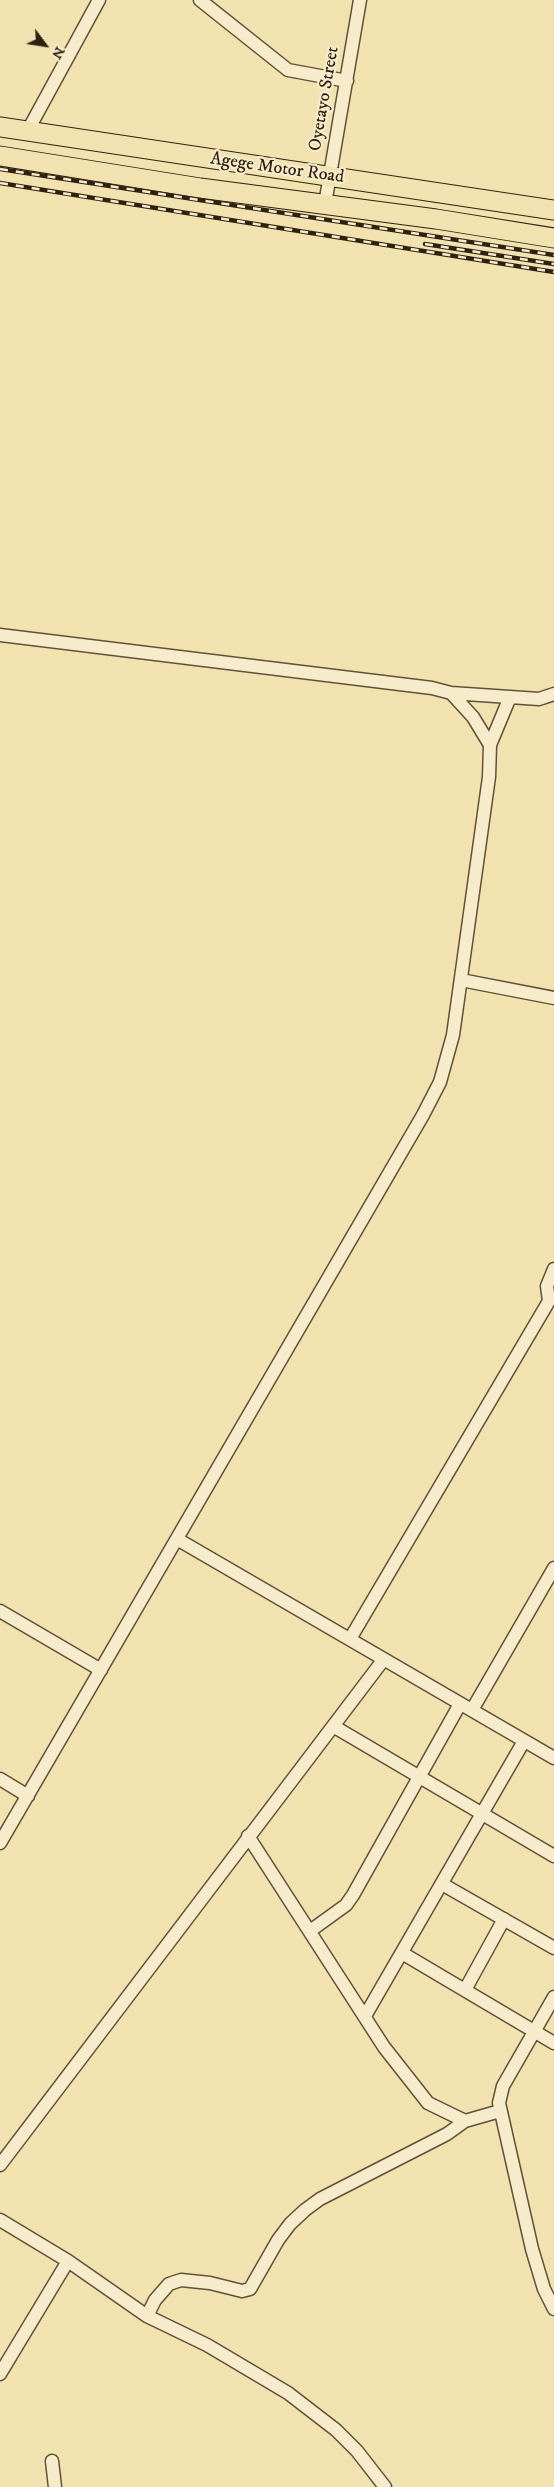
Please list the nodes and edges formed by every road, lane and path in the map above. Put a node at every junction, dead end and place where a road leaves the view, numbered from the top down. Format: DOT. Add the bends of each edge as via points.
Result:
graph roads {
  1 [pos="100,0"];
  2 [pos="200,0"];
  3 [pos="360,0"];
  4 [pos="347,81"];
  5 [pos="0,128"];
  6 [pos="27,132"];
  7 [pos="0,156"];
  8 [pos="330,176"];
  9 [pos="325,204"];
  10 [pos="554,210"];
  11 [pos="554,238"];
  12 [pos="0,635"];
  13 [pos="451,693"];
  14 [pos="554,694"];
  15 [pos="510,697"];
  16 [pos="490,745"];
  17 [pos="461,980"];
  18 [pos="554,998"];
  19 [pos="554,1270"];
  20 [pos="551,1302"];
  21 [pos="177,1539"];
  22 [pos="554,1568"];
  23 [pos="0,1611"];
  24 [pos="350,1639"];
  25 [pos="384,1659"];
  26 [pos="101,1670"];
  27 [pos="466,1707"];
  28 [pos="333,1726"];
  29 [pos="524,1741"];
  30 [pos="554,1758"];
  31 [pos="420,1779"];
  32 [pos="0,1780"];
  33 [pos="28,1796"];
  34 [pos="482,1814"];
  35 [pos="248,1836"];
  36 [pos="0,1843"];
  37 [pos="554,1856"];
  38 [pos="442,1884"];
  39 [pos="504,1920"];
  40 [pos="310,1931"];
  41 [pos="554,1948"];
  42 [pos="402,1953"];
  43 [pos="465,1990"];
  44 [pos="554,1997"];
  45 [pos="366,2016"];
  46 [pos="534,2031"];
  47 [pos="554,2043"];
  48 [pos="500,2111"];
  49 [pos="465,2121"];
  50 [pos="0,2165"];
  51 [pos="0,2220"];
  52 [pos="68,2261"];
  53 [pos="554,2309"];
  54 [pos="147,2316"];
  55 [pos="0,2374"];
  56 [pos="52,2461"];
  57 [pos="55,2487"];
  58 [pos="385,2487"];
  1 -- 6 [label="street"];
  2 -- 4 [label="street" via="288,70"];
  3 -- 4 [label="street, Oyetayo Street"];
  4 -- 8 [label="street, Oyetayo Street"];
  5 -- 6 [label="highway, Agege Motor Road"];
  6 -- 8 [label="highway, Agege Motor Road"];
  7 -- 9 [label="highway, Agege Motor Road"];
  8 -- 9 [label="street, Oyetayo Street"];
  8 -- 10 [label="highway, Agege Motor Road"];
  9 -- 11 [label="highway, Agege Motor Road"];
  12 -- 13 [label="street" via="432,688"];
  13 -- 15 [label="street"];
  13 -- 16 [label="street" via="473,717"];
  14 -- 15 [label="street" via="539,699"];
  15 -- 16 [label="street"];
  16 -- 17 [label="street"];
  17 -- 18 [label="street"];
  17 -- 21 [label="street" via="453,1035 436,1091"];
  19 -- 20 [label="street" via="547,1286"];
  20 -- 24 [label="street"];
  21 -- 24 [label="street"];
  21 -- 26 [label="street"];
  22 -- 27 [label="street"];
  23 -- 26 [label="street"];
  24 -- 25 [label="street"];
  25 -- 27 [label="street"];
  25 -- 28 [label="street"];
  26 -- 33 [label="street"];
  27 -- 29 [label="street"];
  27 -- 31 [label="street"];
  28 -- 31 [label="street"];
  28 -- 35 [label="street"];
  29 -- 30 [label="street"];
  29 -- 34 [label="street"];
  31 -- 34 [label="street"];
  31 -- 40 [label="street" via="346,1905"];
  32 -- 33 [label="street"];
  33 -- 36 [label="street"];
  34 -- 37 [label="street"];
  34 -- 38 [label="street"];
  35 -- 40 [label="street"];
  35 -- 50 [label="street"];
  38 -- 39 [label="street"];
  38 -- 42 [label="street"];
  39 -- 41 [label="street"];
  39 -- 43 [label="street"];
  40 -- 45 [label="street"];
  42 -- 43 [label="street"];
  42 -- 45 [label="street"];
  43 -- 46 [label="street"];
  44 -- 46 [label="street"];
  45 -- 49 [label="street" via="384,2047 428,2103"];
  46 -- 47 [label="street"];
  46 -- 48 [label="street" via="503,2086 499,2096"];
  48 -- 49 [label="street"];
  48 -- 53 [label="street" via="532,2249 544,2289"];
  49 -- 54 [label="street" via="447,2134 320,2199 305,2210 278,2240 250,2289 242,2291 181,2280 169,2284"];
  51 -- 52 [label="street"];
  52 -- 54 [label="street"];
  52 -- 55 [label="street"];
  54 -- 58 [label="street" via="254,2372 315,2412 357,2451"];
  56 -- 57 [label="street"];
}
